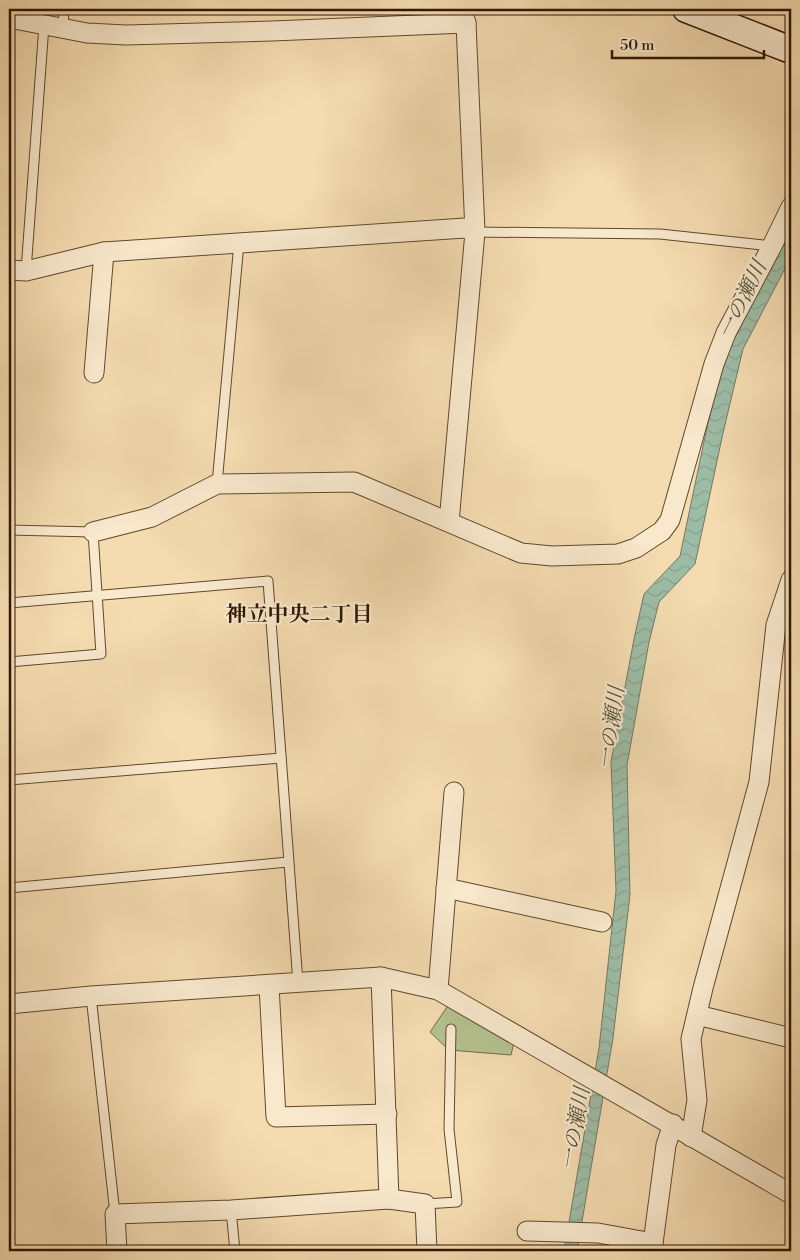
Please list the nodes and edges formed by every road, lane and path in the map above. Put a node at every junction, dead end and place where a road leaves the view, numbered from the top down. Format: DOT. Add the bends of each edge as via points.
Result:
graph roads {
  1 [pos="64,9"];
  2 [pos="686,9"];
  3 [pos="464,16"];
  4 [pos="9,18"];
  5 [pos="44,25"];
  6 [pos="63,28"];
  7 [pos="791,50"];
  8 [pos="791,207"];
  9 [pos="475,232"];
  10 [pos="239,244"];
  11 [pos="772,246"];
  12 [pos="104,252"];
  13 [pos="17,270"];
  14 [pos="94,373"];
  15 [pos="217,484"];
  16 [pos="449,522"];
  17 [pos="9,530"];
  18 [pos="93,532"];
  19 [pos="791,580"];
  20 [pos="97,596"];
  21 [pos="9,603"];
  22 [pos="9,662"];
  23 [pos="281,758"];
  24 [pos="9,780"];
  25 [pos="454,792"];
  26 [pos="288,862"];
  27 [pos="9,888"];
  28 [pos="446,888"];
  29 [pos="602,922"];
  30 [pos="381,977"];
  31 [pos="298,983"];
  32 [pos="269,984"];
  33 [pos="438,990"];
  34 [pos="90,996"];
  35 [pos="9,1004"];
  36 [pos="697,1015"];
  37 [pos="451,1029"];
  38 [pos="791,1038"];
  39 [pos="387,1114"];
  40 [pos="672,1124"];
  41 [pos="691,1137"];
  42 [pos="791,1194"];
  43 [pos="389,1199"];
  44 [pos="425,1204"];
  45 [pos="231,1210"];
  46 [pos="115,1214"];
  47 [pos="527,1230"];
  48 [pos="652,1247"];
  49 [pos="116,1251"];
  50 [pos="235,1251"];
  51 [pos="427,1251"];
  1 -- 6 [label="lane"];
  2 -- 7 [label="main road"];
  3 -- 6 [label="street" via="272,32 126,36"];
  3 -- 9 [label="street"];
  4 -- 5 [label="street"];
  5 -- 6 [label="street"];
  5 -- 13 [label="lane"];
  8 -- 11 [label="street"];
  9 -- 10 [label="street" via="465,228"];
  9 -- 11 [label="lane" via="660,234"];
  9 -- 16 [label="street"];
  10 -- 12 [label="street"];
  10 -- 15 [label="lane"];
  11 -- 16 [label="street" via="726,332 670,520 662,531 636,548 618,554 552,556 521,553"];
  12 -- 13 [label="street"];
  12 -- 14 [label="street"];
  15 -- 16 [label="street" via="354,482"];
  15 -- 18 [label="street" via="152,517"];
  17 -- 18 [label="lane"];
  18 -- 20 [label="lane"];
  19 -- 36 [label="street" via="776,625 760,782"];
  20 -- 21 [label="lane"];
  20 -- 22 [label="lane" via="101,654"];
  20 -- 23 [label="lane" via="268,581"];
  23 -- 24 [label="lane"];
  23 -- 26 [label="lane"];
  25 -- 28 [label="street"];
  26 -- 27 [label="lane"];
  26 -- 31 [label="lane"];
  28 -- 29 [label="street"];
  28 -- 33 [label="street"];
  30 -- 31 [label="street"];
  30 -- 33 [label="street"];
  30 -- 39 [label="street"];
  31 -- 32 [label="street"];
  32 -- 34 [label="street"];
  32 -- 39 [label="street" via="276,1117"];
  33 -- 40 [label="street"];
  34 -- 35 [label="street"];
  34 -- 46 [label="lane"];
  36 -- 38 [label="street"];
  36 -- 41 [label="street" via="691,1039 697,1100"];
  37 -- 44 [label="lane" via="449,1129 457,1202"];
  39 -- 43 [label="street"];
  40 -- 41 [label="street"];
  40 -- 48 [label="street" via="666,1145"];
  41 -- 42 [label="street"];
  43 -- 44 [label="street"];
  43 -- 45 [label="street"];
  44 -- 51 [label="street"];
  45 -- 46 [label="street"];
  45 -- 50 [label="lane"];
  46 -- 49 [label="street"];
  47 -- 48 [label="street" via="588,1232"];
}
